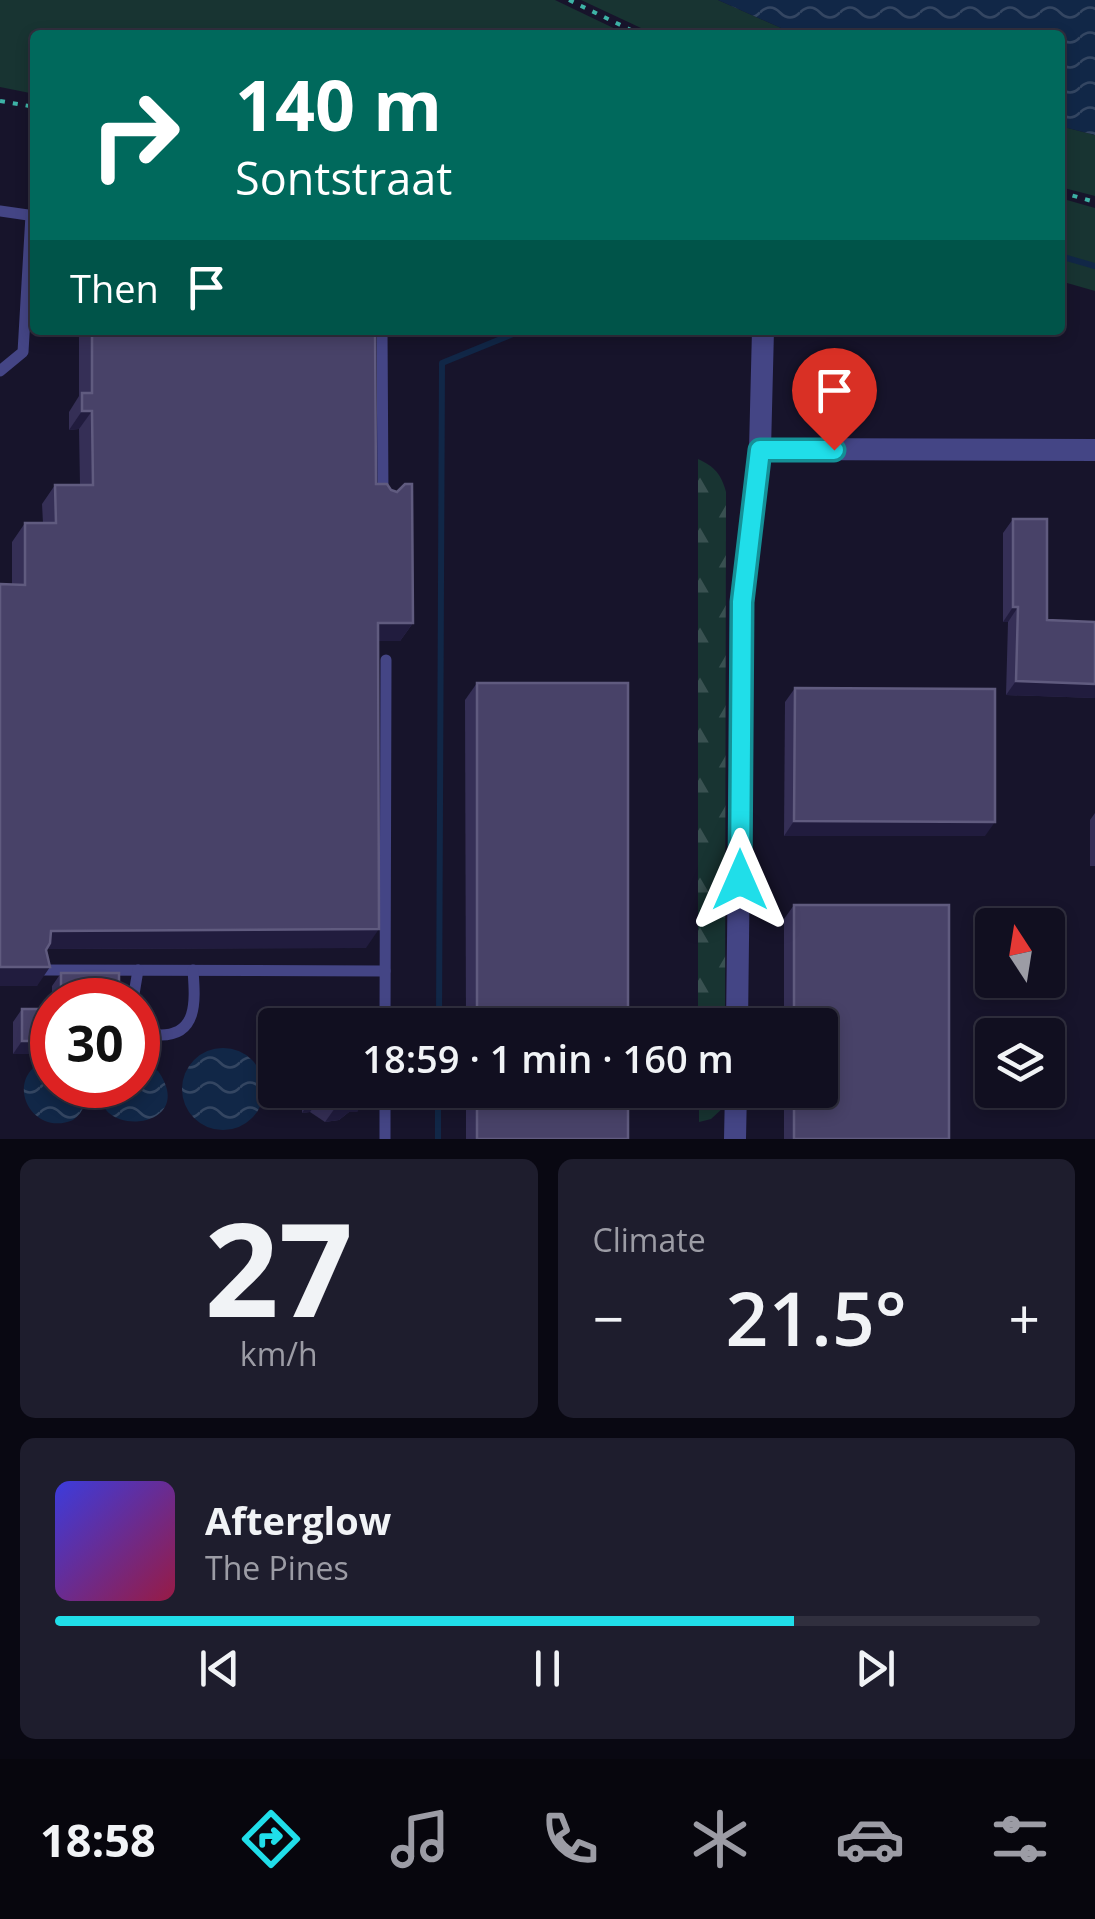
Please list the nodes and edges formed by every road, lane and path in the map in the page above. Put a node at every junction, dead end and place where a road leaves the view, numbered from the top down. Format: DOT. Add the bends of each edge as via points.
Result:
graph roads {
  1 [pos="568,0"];
  2 [pos="630,30"];
  3 [pos="0,101"];
  4 [pos="30,106"];
  5 [pos="1065,193"];
  6 [pos="1095,202"];
  7 [pos="0,212"];
  8 [pos="30,215"];
  9 [pos="30,261"];
  10 [pos="382,335"];
  11 [pos="764,335"];
  12 [pos="0,371"];
  13 [pos="760,450"];
  14 [pos="1095,450"];
  15 [pos="383,501"];
  16 [pos="386,660"];
  17 [pos="42,970"];
  18 [pos="138,970"];
  19 [pos="193,970"];
  20 [pos="386,970"];
  21 [pos="137,978"];
  22 [pos="386,1008"];
  23 [pos="737,1008"];
  24 [pos="160,1035"];
  25 [pos="386,1108"];
  26 [pos="736,1108"];
  27 [pos="386,1139"];
  28 [pos="735,1139"];
  1 -- 2 [label="path"];
  3 -- 4 [label="path"];
  5 -- 6 [label="path"];
  7 -- 8 [label="lane"];
  9 -- 12 [label="lane" via="24,352"];
  10 -- 15 [label="lane"];
  11 -- 13 [label="street"];
  13 -- 14 [label="street"];
  13 -- 23 [label="street" via="742,602"];
  16 -- 20 [label="lane"];
  17 -- 18 [label="lane"];
  18 -- 19 [label="lane"];
  18 -- 21 [label="lane"];
  19 -- 20 [label="lane"];
  19 -- 24 [label="lane" via="194,1009 186,1026"];
  20 -- 22 [label="lane"];
  25 -- 27 [label="lane"];
  26 -- 28 [label="street"];
}
